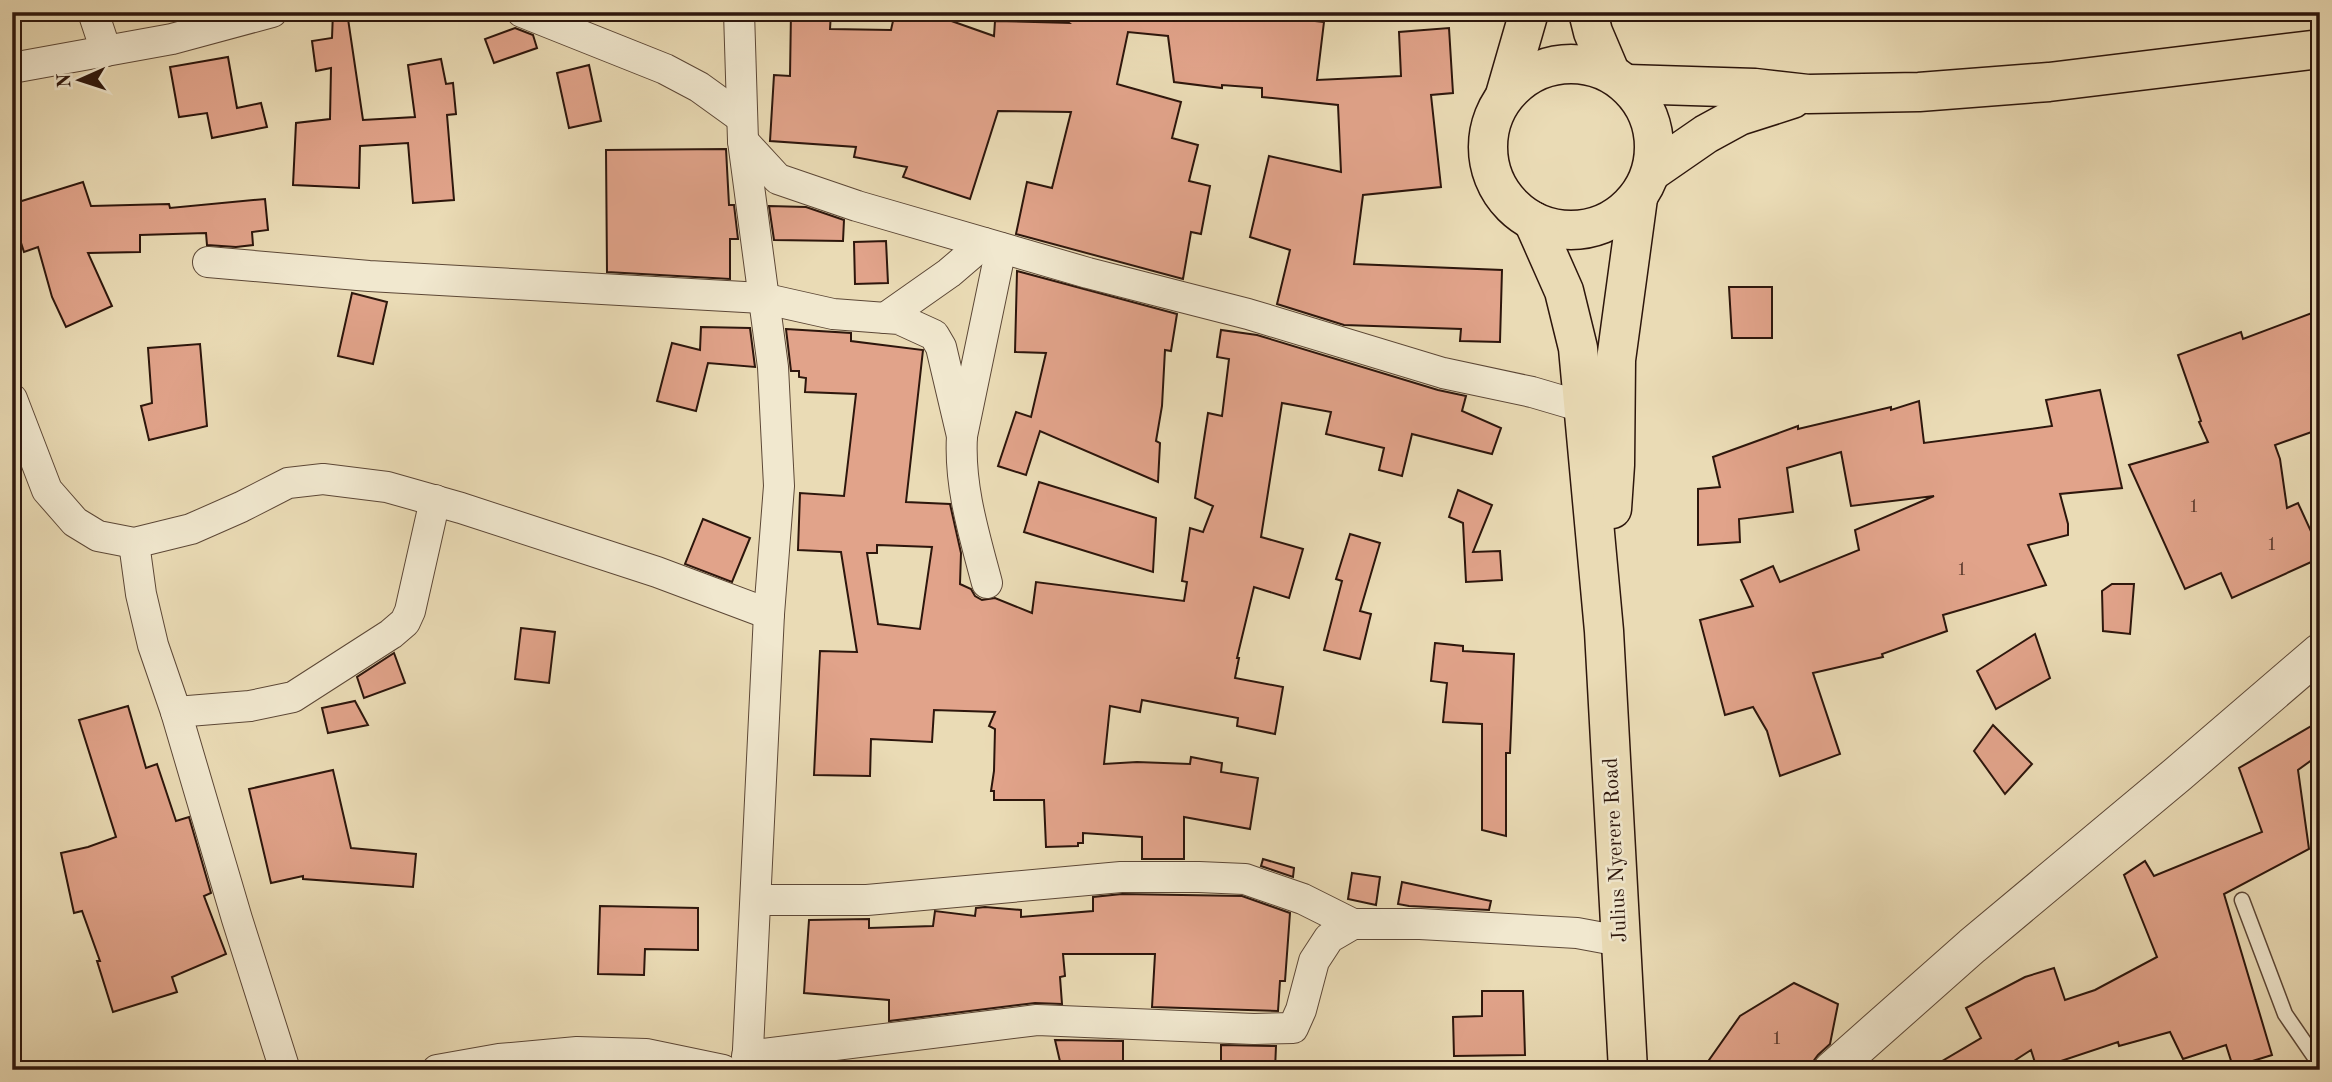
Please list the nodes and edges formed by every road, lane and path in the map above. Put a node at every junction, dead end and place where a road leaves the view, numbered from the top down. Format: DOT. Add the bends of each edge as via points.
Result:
graph roads {
  1 [pos="93,12"];
  2 [pos="522,12"];
  3 [pos="739,12"];
  4 [pos="1529,12"];
  5 [pos="1588,12"];
  6 [pos="268,13"];
  7 [pos="2320,49"];
  8 [pos="106,51"];
  9 [pos="12,68"];
  10 [pos="1619,78"];
  11 [pos="1808,94"];
  12 [pos="1505,95"];
  13 [pos="743,130"];
  14 [pos="1645,185"];
  15 [pos="1533,221"];
  16 [pos="993,245"];
  17 [pos="208,262"];
  18 [pos="762,298"];
  19 [pos="885,318"];
  20 [pos="13,405"];
  21 [pos="1583,407"];
  22 [pos="962,436"];
  23 [pos="435,500"];
  24 [pos="134,543"];
  25 [pos="987,583"];
  26 [pos="769,614"];
  27 [pos="1604,631"];
  28 [pos="2320,652"];
  29 [pos="176,712"];
  30 [pos="756,900"];
  31 [pos="2242,900"];
  32 [pos="1353,924"];
  33 [pos="1620,942"];
  34 [pos="847,1044"];
  35 [pos="1847,1063"];
  36 [pos="739,1065"];
  37 [pos="2320,1065"];
  38 [pos="285,1070"];
  39 [pos="437,1070"];
  40 [pos="830,1070"];
  41 [pos="1628,1070"];
  1 -- 8 [label="street"];
  2 -- 13 [label="street" via="699,87"];
  3 -- 13 [label="street"];
  4 -- 12 [label="main road, Julius Nyerere Road"];
  5 -- 10 [label="main road, Julius Nyerere Road" via="1593,32"];
  6 -- 8 [label="street"];
  7 -- 11 [label="main road" via="2049,82 1919,92"];
  8 -- 9 [label="street"];
  10 -- 11 [label="main road"];
  10 -- 12 [label="main road, Julius Nyerere Road" via="1582,63 1553,65 1527,75"];
  10 -- 14 [label="main road, Julius Nyerere Road" via="1646,109 1655,140"];
  11 -- 14 [label="main road" via="1739,116 1706,134"];
  12 -- 15 [label="main road, Julius Nyerere Road" via="1492,121 1488,150 1494,179 1510,204"];
  13 -- 16 [label="street" via="778,179"];
  13 -- 18 [label="street"];
  14 -- 15 [label="main road, Julius Nyerere Road" via="1616,218 1590,229 1561,230"];
  14 -- 27 [label="main road, Julius Nyerere Road" via="1616,360 1615,465"];
  15 -- 21 [label="main road, Julius Nyerere Road" via="1564,291 1578,348"];
  16 -- 19 [label="street"];
  16 -- 21 [label="street" via="1443,373"];
  16 -- 22 [label="street"];
  17 -- 18 [label="street" via="369,276"];
  18 -- 19 [label="street" via="833,314"];
  18 -- 26 [label="street" via="773,367 779,486"];
  19 -- 22 [label="street" via="899,319 934,335 941,347"];
  20 -- 24 [label="street" via="47,489 75,522 98,536"];
  21 -- 27 [label="main road, Julius Nyerere Road"];
  22 -- 25 [label="street" via="966,504"];
  23 -- 24 [label="street" via="387,487 323,479 288,483 191,529"];
  23 -- 26 [label="street" via="657,572"];
  23 -- 29 [label="street" via="410,611 391,634 293,697"];
  24 -- 29 [label="street" via="153,645"];
  26 -- 30 [label="street"];
  27 -- 33 [label="main road, Julius Nyerere Road"];
  28 -- 35 [label="street"];
  29 -- 38 [label="street"];
  30 -- 32 [label="street" via="867,900 1121,877 1199,877 1245,879 1303,899"];
  30 -- 36 [label="street"];
  31 -- 37 [label="lane" via="2285,1014"];
  32 -- 33 [label="street" via="1577,933"];
  32 -- 34 [label="street" via="1329,938 1314,961 1293,1028 1037,1020"];
  33 -- 41 [label="main road, Julius Nyerere Road"];
  34 -- 36 [label="street"];
  34 -- 40 [label="street"];
  36 -- 39 [label="street" via="646,1054 577,1052"];
}
